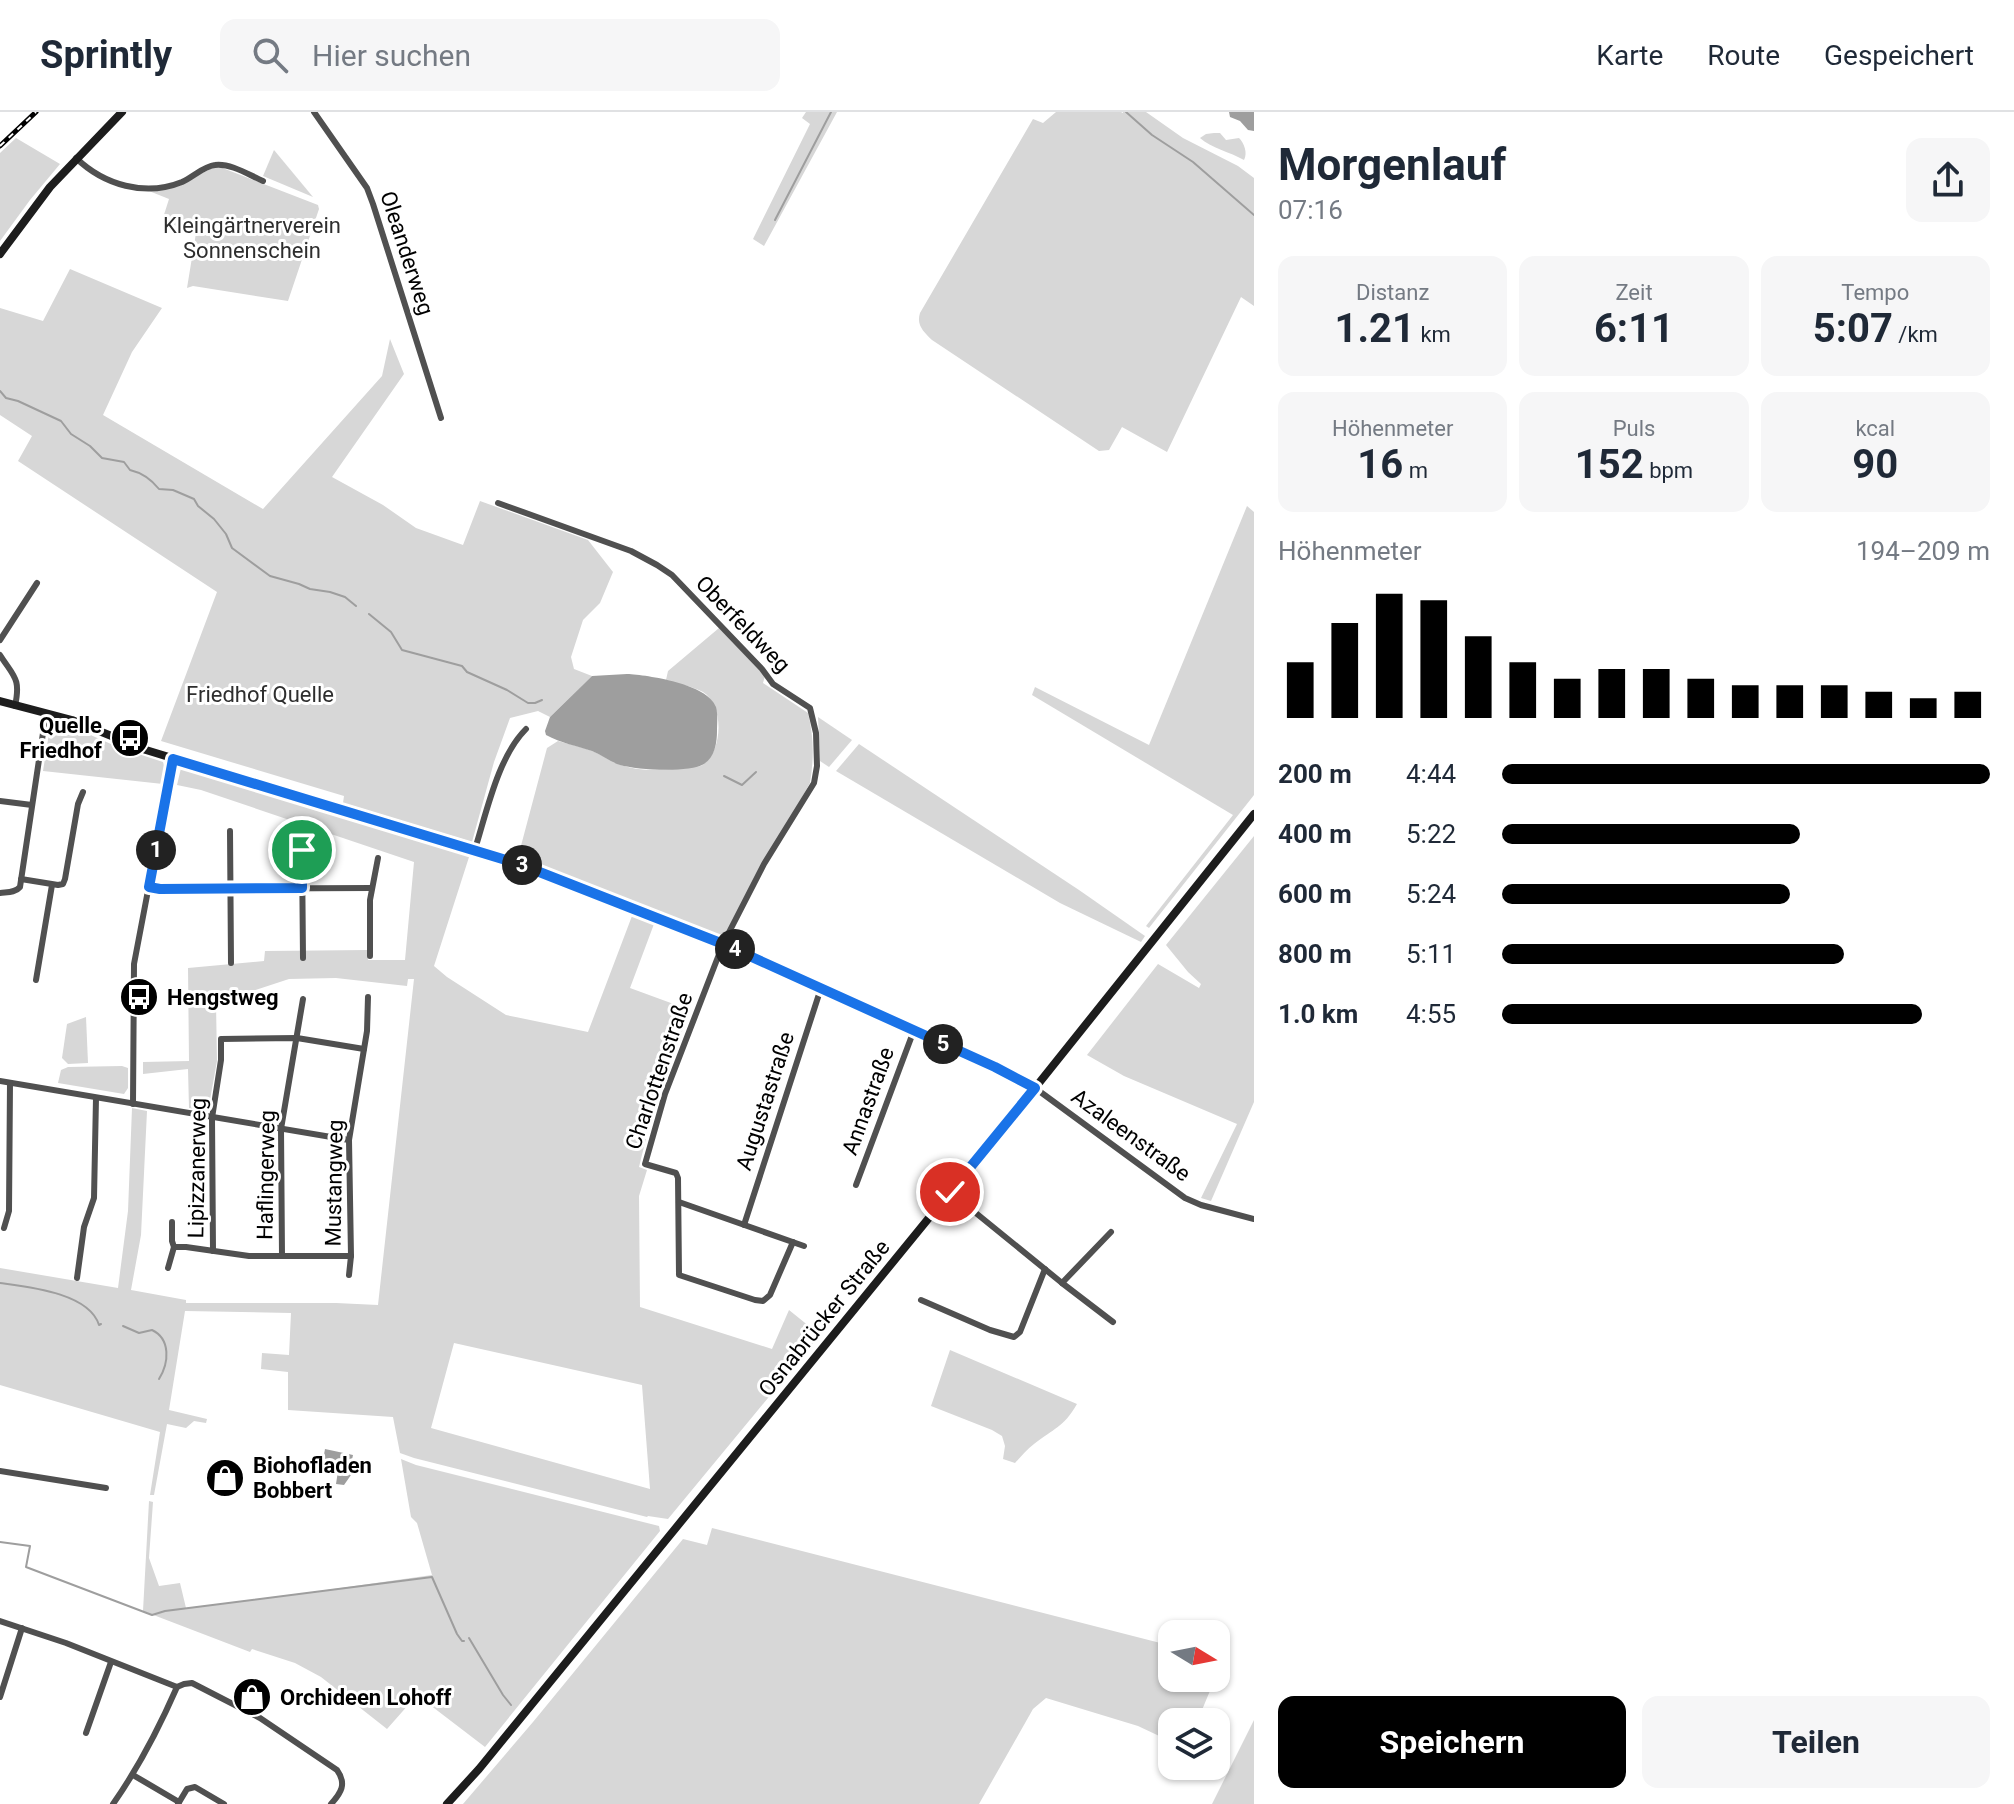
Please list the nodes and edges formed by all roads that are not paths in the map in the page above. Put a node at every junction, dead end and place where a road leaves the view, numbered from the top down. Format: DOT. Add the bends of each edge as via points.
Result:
graph roads {
  1 [pos="122,112"];
  2 [pos="314,112"];
  3 [pos="76,158"];
  4 [pos="263,181"];
  5 [pos="0,254"];
  6 [pos="441,418"];
  7 [pos="498,503"];
  8 [pos="37,583"];
  9 [pos="0,640"];
  10 [pos="0,655"];
  11 [pos="0,701"];
  12 [pos="15,706"];
  13 [pos="46,713"];
  14 [pos="526,729"];
  15 [pos="173,759"];
  16 [pos="83,792"];
  17 [pos="0,801"];
  18 [pos="32,805"];
  19 [pos="1254,814"];
  20 [pos="230,831"];
  21 [pos="475,849"];
  22 [pos="302,850"];
  23 [pos="378,858"];
  24 [pos="21,879"];
  25 [pos="52,885"];
  26 [pos="149,887"];
  27 [pos="231,888"];
  28 [pos="302,888"];
  29 [pos="372,888"];
  30 [pos="0,893"];
  31 [pos="723,944"];
  32 [pos="370,956"];
  33 [pos="303,958"];
  34 [pos="231,963"];
  35 [pos="36,980"];
  36 [pos="821,988"];
  37 [pos="368,997"];
  38 [pos="303,999"];
  39 [pos="914,1030"];
  40 [pos="297,1038"];
  41 [pos="364,1049"];
  42 [pos="0,1081"];
  43 [pos="10,1083"];
  44 [pos="1035,1088"];
  45 [pos="96,1098"];
  46 [pos="133,1104"];
  47 [pos="212,1118"];
  48 [pos="281,1129"];
  49 [pos="349,1140"];
  50 [pos="856,1185"];
  51 [pos="950,1192"];
  52 [pos="679,1202"];
  53 [pos="1254,1219"];
  54 [pos="172,1222"];
  55 [pos="744,1225"];
  56 [pos="4,1228"];
  57 [pos="1111,1232"];
  58 [pos="793,1242"];
  59 [pos="804,1246"];
  60 [pos="174,1247"];
  61 [pos="213,1251"];
  62 [pos="282,1256"];
  63 [pos="351,1256"];
  64 [pos="168,1268"];
  65 [pos="1045,1269"];
  66 [pos="349,1275"];
  67 [pos="77,1278"];
  68 [pos="1062,1283"];
  69 [pos="921,1300"];
  70 [pos="1113,1322"];
  71 [pos="0,1471"];
  72 [pos="106,1488"];
  73 [pos="0,1621"];
  74 [pos="22,1628"];
  75 [pos="111,1662"];
  76 [pos="177,1687"];
  77 [pos="0,1697"];
  78 [pos="86,1733"];
  79 [pos="133,1775"];
  80 [pos="178,1803"];
  81 [pos="113,1804"];
  82 [pos="224,1804"];
  83 [pos="331,1804"];
  84 [pos="447,1804"];
  1 -- 3 [label="street"];
  2 -- 6 [label="street, Oleanderweg" via="367,188"];
  3 -- 4 [label="street" via="103,178 140,188 179,183 216,165"];
  3 -- 5 [label="street"];
  7 -- 31 [label="street, Oberfeldweg" via="657,565 773,684 810,708 816,733 814,783"];
  8 -- 9 [label="street"];
  10 -- 12 [label="street" via="17,682"];
  11 -- 12 [label="street"];
  12 -- 13 [label="street"];
  13 -- 15 [label="street"];
  13 -- 18 [label="street"];
  14 -- 21 [label="street" via="505,760"];
  15 -- 21 [label="street"];
  15 -- 26 [label="street"];
  16 -- 25 [label="street" via="65,879"];
  17 -- 18 [label="street"];
  18 -- 24 [label="street"];
  19 -- 44 [label="street, Osnabrücker Straße"];
  20 -- 27 [label="street"];
  21 -- 31 [label="street"];
  22 -- 28 [label="street"];
  23 -- 29 [label="street"];
  24 -- 25 [label="street"];
  24 -- 30 [label="street" via="17,890"];
  25 -- 35 [label="street"];
  26 -- 27 [label="street"];
  26 -- 46 [label="street" via="134,964"];
  27 -- 28 [label="street"];
  27 -- 34 [label="street"];
  28 -- 29 [label="street"];
  28 -- 33 [label="street"];
  29 -- 32 [label="street"];
  31 -- 36 [label="street"];
  31 -- 52 [label="street, Charlottenstraße" via="661,1106 645,1164 676,1173"];
  36 -- 39 [label="street"];
  36 -- 55 [label="street, Augustastraße"];
  37 -- 41 [label="street, Mustangweg"];
  38 -- 40 [label="street, Haflingerweg"];
  39 -- 44 [label="street"];
  39 -- 50 [label="street, Annastraße"];
  40 -- 41 [label="street"];
  40 -- 47 [label="street, Lipizzanerweg" via="221,1039"];
  40 -- 48 [label="street, Haflingerweg"];
  41 -- 49 [label="street, Mustangweg"];
  42 -- 43 [label="street"];
  43 -- 45 [label="street"];
  43 -- 56 [label="street" via="9,1211"];
  44 -- 51 [label="street, Osnabrücker Straße"];
  44 -- 53 [label="street, Azaleenstraße" via="1185,1198"];
  45 -- 46 [label="street"];
  45 -- 67 [label="street" via="94,1198"];
  46 -- 47 [label="street"];
  47 -- 48 [label="street"];
  47 -- 61 [label="street, Lipizzanerweg"];
  48 -- 49 [label="street"];
  48 -- 62 [label="street, Haflingerweg"];
  49 -- 63 [label="street, Mustangweg"];
  51 -- 65 [label="street"];
  51 -- 84 [label="street, Osnabrücker Straße"];
  52 -- 55 [label="street"];
  52 -- 58 [label="street, Charlottenstraße" via="679,1275 763,1301"];
  54 -- 60 [label="street"];
  55 -- 58 [label="street"];
  57 -- 68 [label="street"];
  58 -- 59 [label="street"];
  60 -- 61 [label="street"];
  60 -- 64 [label="street"];
  61 -- 62 [label="street"];
  62 -- 63 [label="street"];
  63 -- 66 [label="street, Mustangweg"];
  65 -- 68 [label="street"];
  65 -- 69 [label="street" via="1014,1337"];
  68 -- 70 [label="street"];
  71 -- 72 [label="street"];
  73 -- 74 [label="street"];
  74 -- 75 [label="street"];
  74 -- 77 [label="street"];
  75 -- 76 [label="street"];
  75 -- 78 [label="street"];
  76 -- 79 [label="street"];
  76 -- 83 [label="street" via="192,1683 223,1698 337,1770 343,1785"];
  79 -- 80 [label="street"];
  79 -- 81 [label="street"];
  80 -- 82 [label="street" via="187,1789 195,1787"];
}
